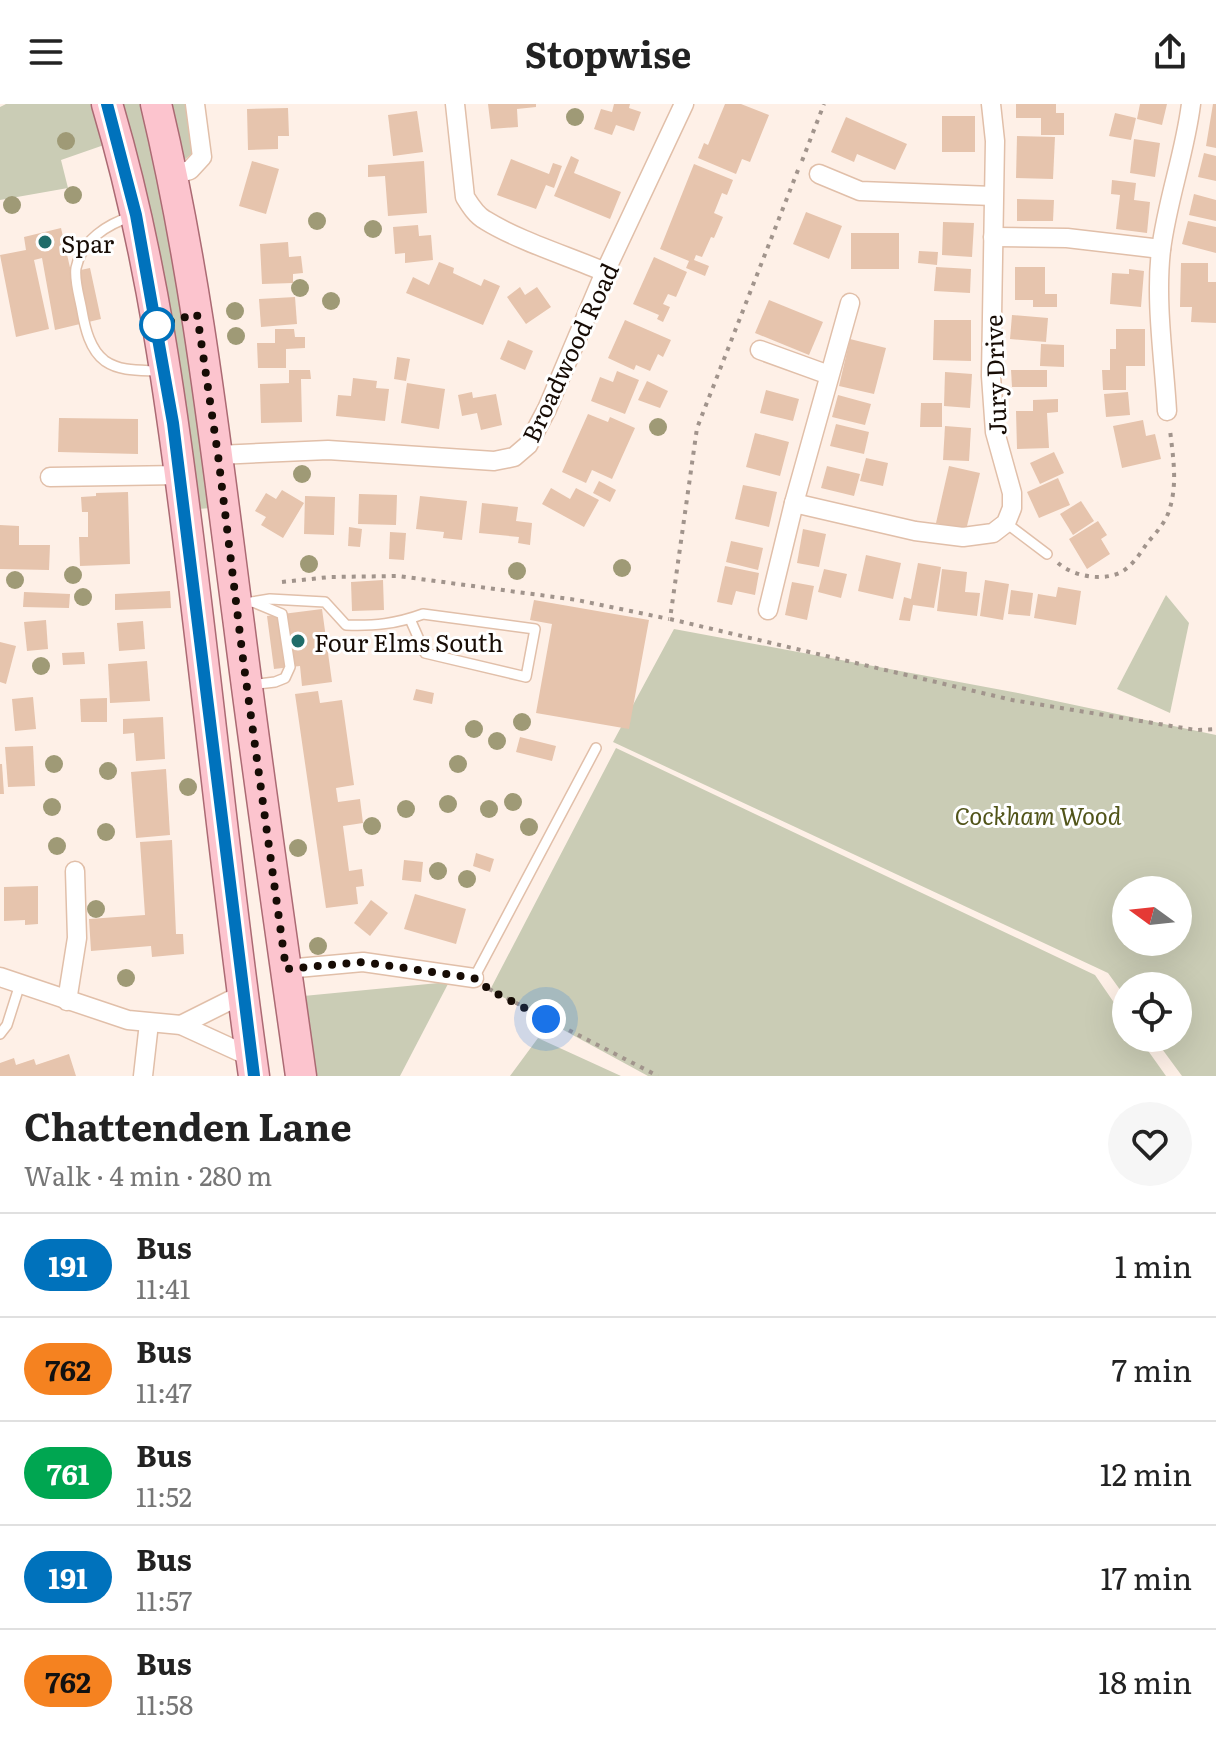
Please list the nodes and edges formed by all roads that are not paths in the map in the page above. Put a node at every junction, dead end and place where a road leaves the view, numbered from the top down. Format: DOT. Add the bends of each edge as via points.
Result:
graph roads {
  1 [pos="107,104"];
  2 [pos="156,104"];
  3 [pos="195,104"];
  4 [pos="455,104"];
  5 [pos="684,104"];
  6 [pos="991,104"];
  7 [pos="1191,104"];
  8 [pos="819,174"];
  9 [pos="173,175"];
  10 [pos="993,196"];
  11 [pos="136,215"];
  12 [pos="993,237"];
  13 [pos="1161,249"];
  14 [pos="605,272"];
  15 [pos="850,303"];
  16 [pos="760,350"];
  17 [pos="165,371"];
  18 [pos="829,375"];
  19 [pos="1167,411"];
  20 [pos="218,455"];
  21 [pos="181,475"];
  22 [pos="50,477"];
  23 [pos="794,503"];
  24 [pos="1006,523"];
  25 [pos="1047,554"];
  26 [pos="245,603"];
  27 [pos="768,610"];
  28 [pos="410,619"];
  29 [pos="247,686"];
  30 [pos="596,748"];
  31 [pos="75,871"];
  32 [pos="286,969"];
  33 [pos="0,977"];
  34 [pos="474,978"];
  35 [pos="20,984"];
  36 [pos="243,994"];
  37 [pos="67,1001"];
  38 [pos="149,1023"];
  39 [pos="181,1025"];
  40 [pos="0,1034"];
  41 [pos="252,1066"];
  42 [pos="143,1076"];
  43 [pos="301,1076"];
  1 -- 11 [label="main road"];
  2 -- 9 [label="main road"];
  3 -- 9 [label="street" via="202,157 190,170"];
  4 -- 14 [label="street" via="465,197 472,209 493,224"];
  5 -- 14 [label="street, Broadwood Road"];
  6 -- 10 [label="street, Jury Drive"];
  7 -- 13 [label="street"];
  8 -- 10 [label="street" via="860,191"];
  9 -- 20 [label="main road"];
  10 -- 12 [label="street, Jury Drive"];
  11 -- 17 [label="main road"];
  11 -- 17 [label="lane" via="116,221 88,241 76,269 83,318 104,360 128,370"];
  12 -- 13 [label="street" via="1067,238"];
  12 -- 24 [label="street, Jury Drive" via="991,389 998,449 1012,493"];
  13 -- 19 [label="street"];
  14 -- 20 [label="street, Broadwood Road" via="547,409 528,445 514,457 494,461 328,450"];
  15 -- 18 [label="street"];
  16 -- 18 [label="street"];
  17 -- 21 [label="main road"];
  18 -- 23 [label="street"];
  20 -- 26 [label="main road"];
  21 -- 22 [label="street"];
  21 -- 36 [label="main road"];
  23 -- 24 [label="street" via="963,537 993,533"];
  23 -- 27 [label="street"];
  24 -- 25 [label="lane"];
  26 -- 28 [label="lane" via="325,602 346,625"];
  26 -- 29 [label="main road"];
  26 -- 29 [label="lane" via="282,614 290,667 285,678"];
  28 -- 28 [label="lane" via="423,614 535,629 526,677 425,653"];
  29 -- 32 [label="main road"];
  30 -- 34 [label="lane"];
  31 -- 37 [label="street" via="77,938"];
  32 -- 34 [label="street" via="363,962"];
  32 -- 43 [label="main road"];
  33 -- 35 [label="street"];
  35 -- 37 [label="street"];
  35 -- 40 [label="lane"];
  36 -- 39 [label="street"];
  36 -- 41 [label="main road"];
  37 -- 38 [label="street"];
  38 -- 39 [label="street"];
  38 -- 42 [label="street"];
  39 -- 41 [label="street"];
}
